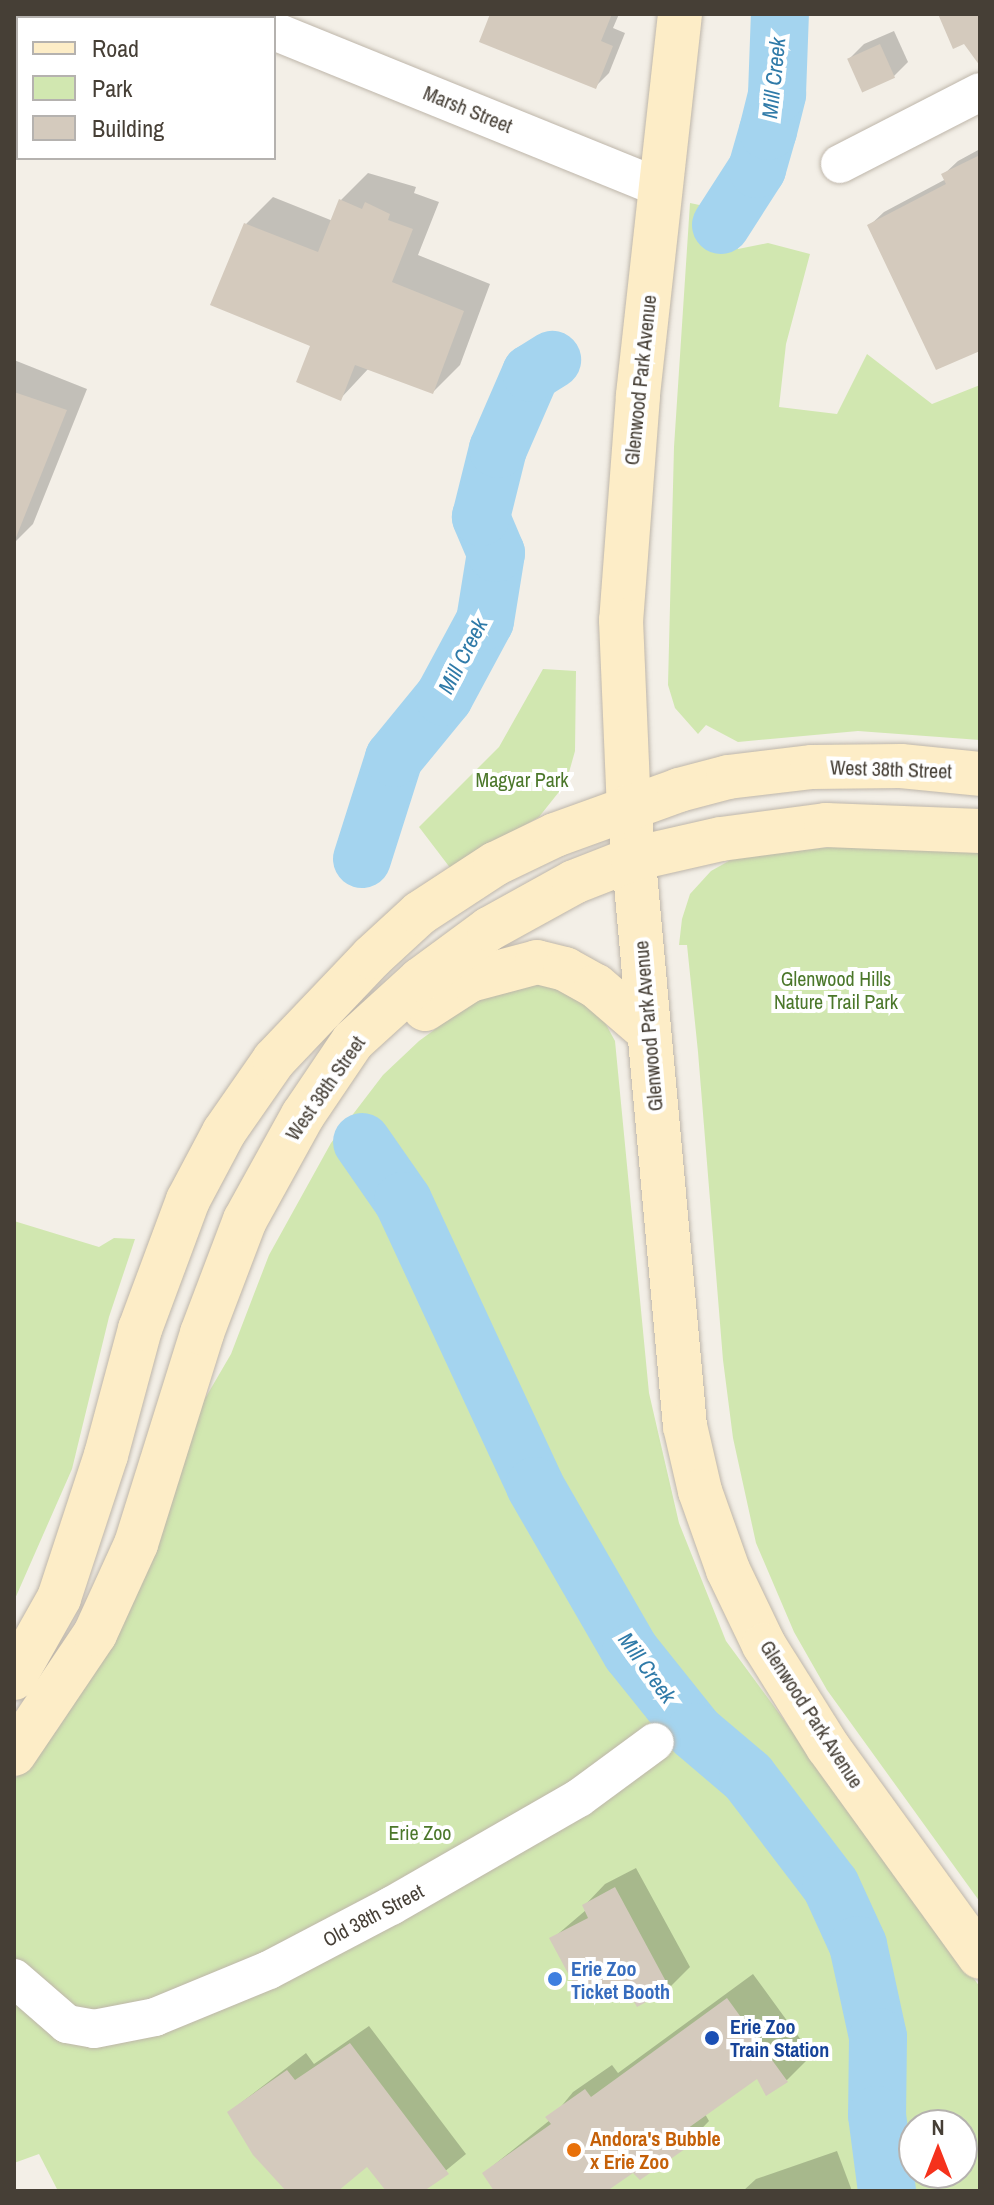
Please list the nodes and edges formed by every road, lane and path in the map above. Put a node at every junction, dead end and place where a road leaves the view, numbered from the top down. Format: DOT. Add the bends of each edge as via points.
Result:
graph roads {
  1 [pos="680,14"];
  2 [pos="276,32"];
  3 [pos="980,92"];
  4 [pos="840,164"];
  5 [pos="661,188"];
  6 [pos="980,774"];
  7 [pos="629,807"];
  8 [pos="980,831"];
  9 [pos="633,859"];
  10 [pos="648,1031"];
  11 [pos="296,1127"];
  12 [pos="14,1678"];
  13 [pos="655,1742"];
  14 [pos="14,1754"];
  15 [pos="980,1957"];
  16 [pos="14,1978"];
  1 -- 5 [label="main road, Glenwood Park Avenue"];
  2 -- 5 [label="street, Marsh Street"];
  3 -- 4 [label="street"];
  5 -- 7 [label="main road, Glenwood Park Avenue" via="621,620"];
  6 -- 7 [label="main road, West 38th Street" via="901,766 775,770 728,777"];
  7 -- 9 [label="main road, Glenwood Park Avenue"];
  7 -- 12 [label="main road, West 38th Street" via="543,841 420,913 322,1005 224,1132 162,1265 59,1598"];
  8 -- 9 [label="main road, West 38th Street" via="826,825 721,839"];
  9 -- 10 [label="main road, Glenwood Park Avenue"];
  9 -- 11 [label="main road, West 38th Street" via="574,882 489,929 420,980 353,1041"];
  10 -- 11 [label="main road" via="596,986 565,969 537,962 512,966 470,980 415,1016"];
  10 -- 15 [label="main road, Glenwood Park Avenue" via="685,1426 700,1491 728,1570 786,1683"];
  11 -- 14 [label="main road, West 38th Street" via="245,1220 202,1333 136,1544 95,1634"];
  13 -- 16 [label="street, Old 38th Street" via="579,1798 495,1848 269,1970 155,2017 94,2029 67,2024"];
}
